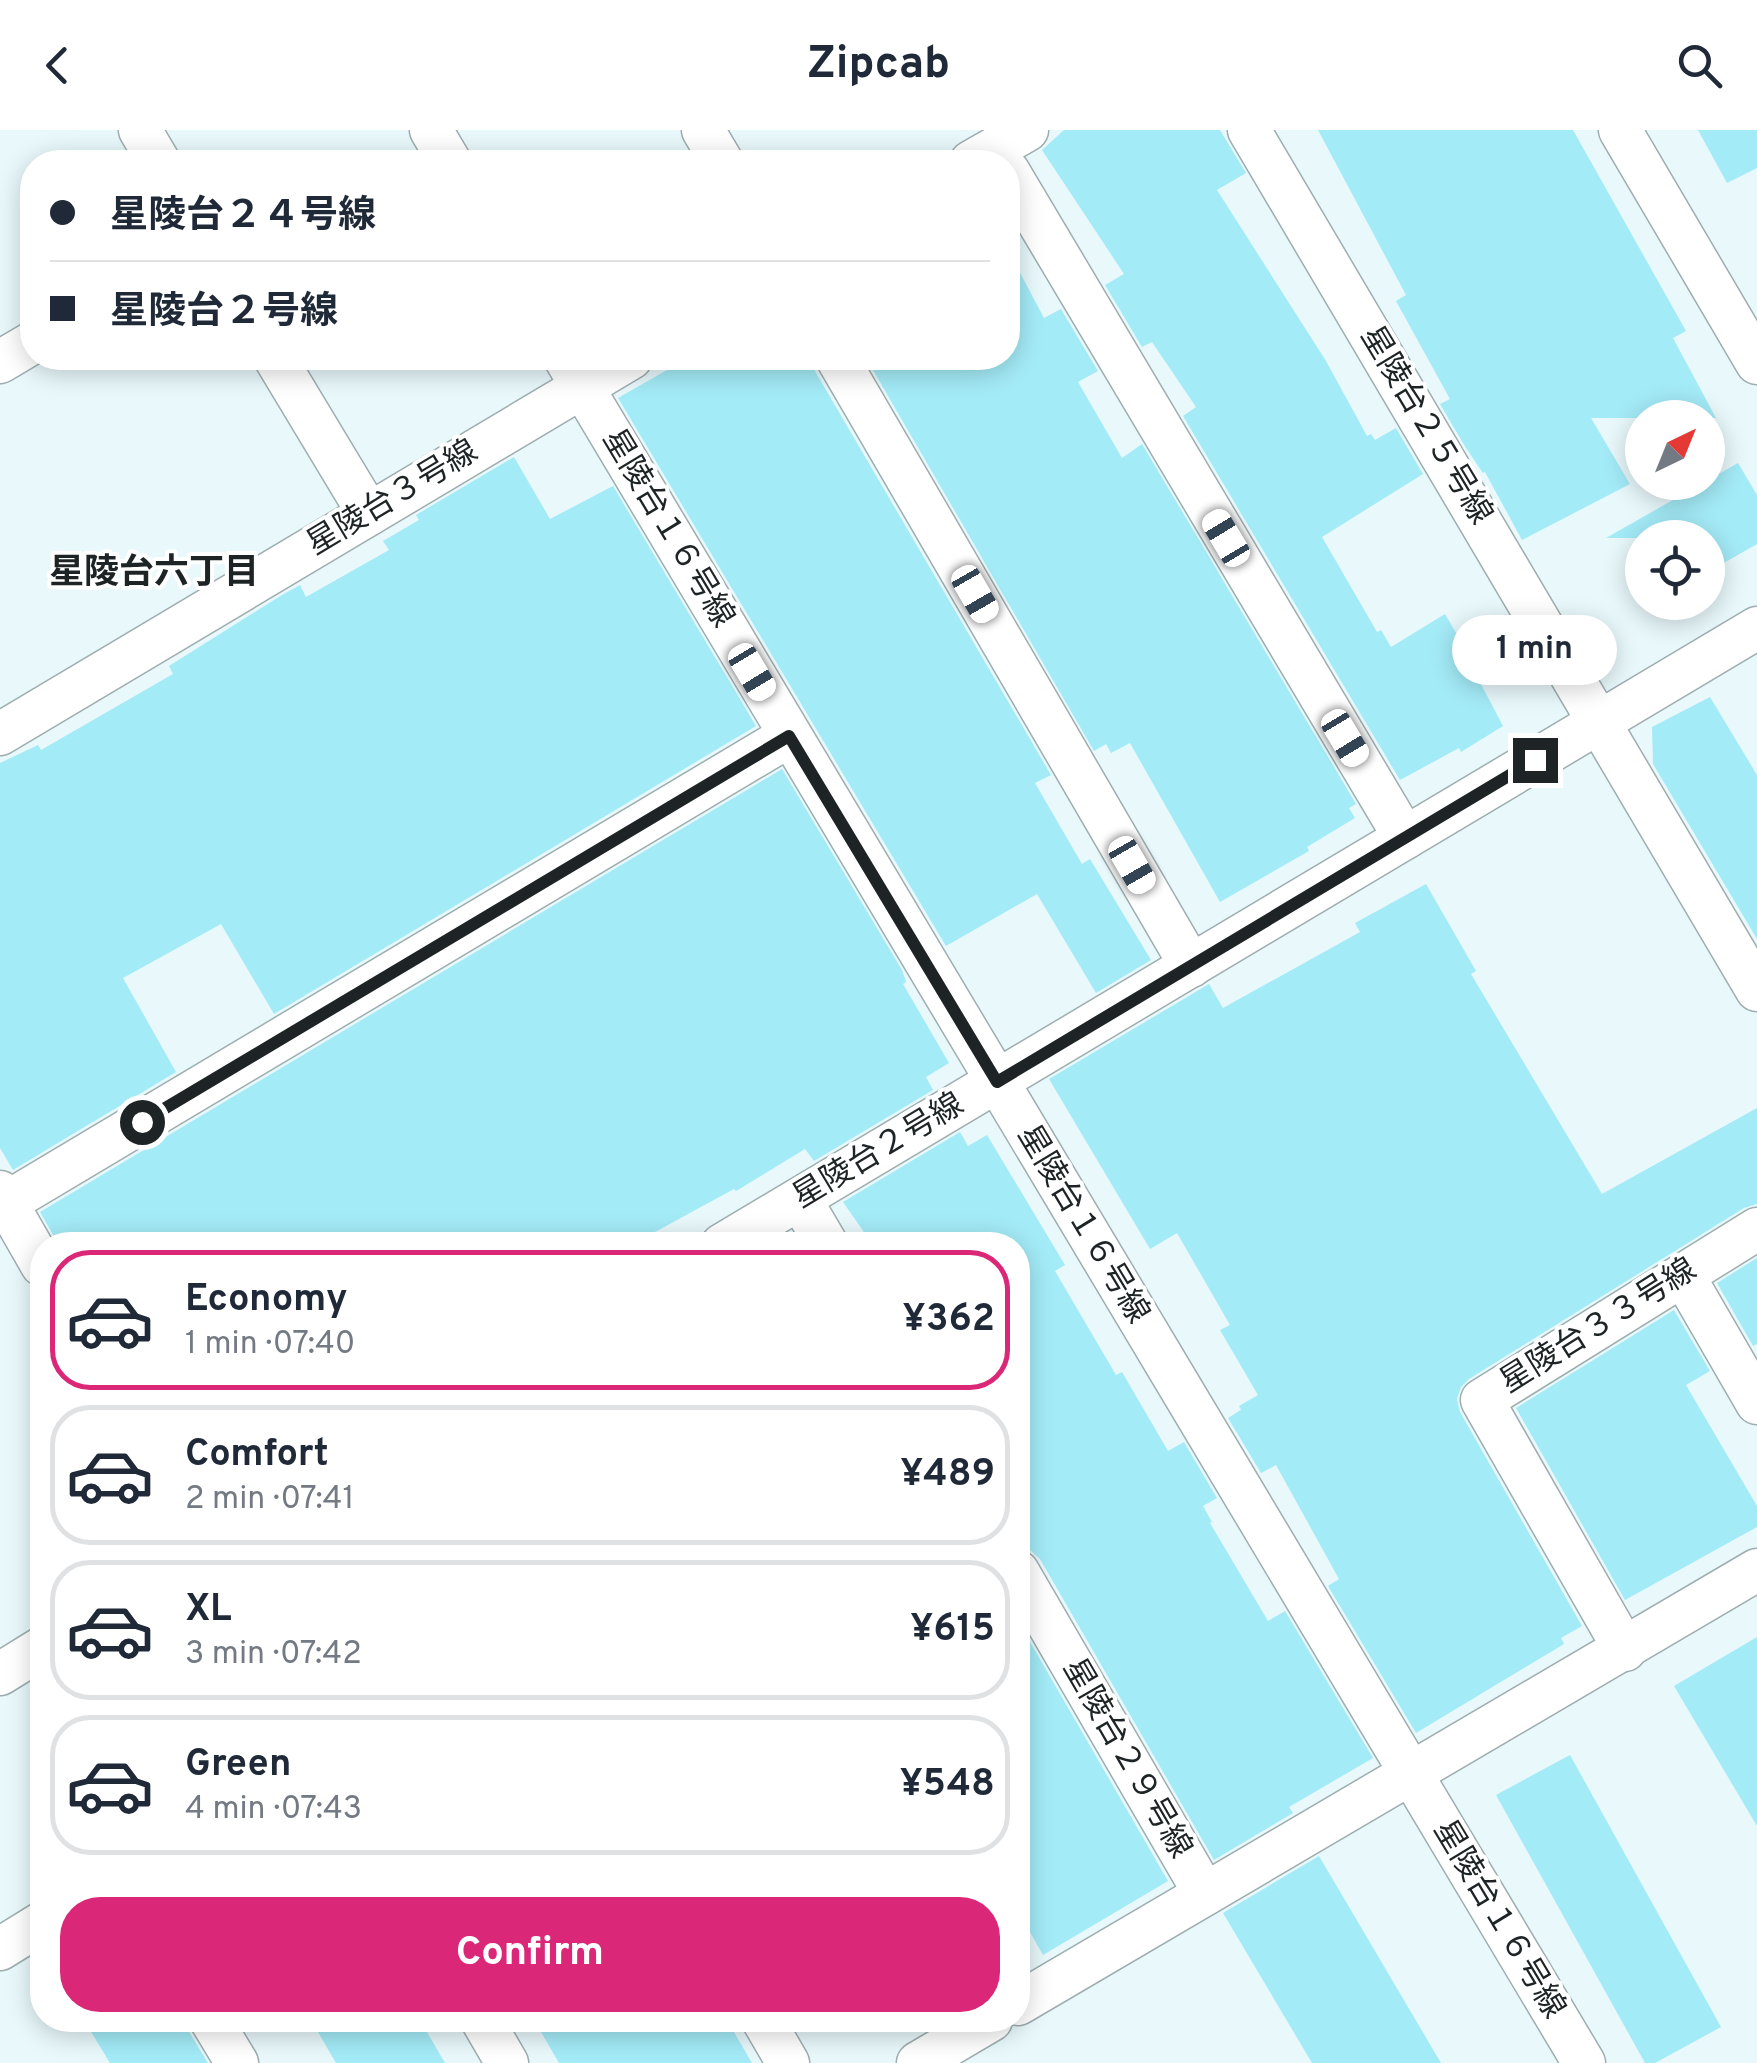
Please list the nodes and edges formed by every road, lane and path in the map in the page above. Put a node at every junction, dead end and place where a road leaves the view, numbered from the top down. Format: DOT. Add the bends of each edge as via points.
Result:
graph roads {
  1 [pos="1027,130"];
  2 [pos="1249,130"];
  3 [pos="1620,130"];
  4 [pos="996,150"];
  5 [pos="1020,210"];
  6 [pos="1757,363"];
  7 [pos="282,370"];
  8 [pos="845,370"];
  9 [pos="574,372"];
  10 [pos="369,514"];
  11 [pos="1757,628"];
  12 [pos="1601,721"];
  13 [pos="0,734"];
  14 [pos="789,736"];
  15 [pos="1404,838"];
  16 [pos="1191,966"];
  17 [pos="1757,990"];
  18 [pos="997,1082"];
  19 [pos="3,1197"];
  20 [pos="800,1199"];
  21 [pos="1757,1228"];
  22 [pos="744,1232"];
  23 [pos="819,1232"];
  24 [pos="30,1244"];
  25 [pos="1684,1274"];
  26 [pos="1757,1403"];
  27 [pos="1757,1570"];
  28 [pos="1030,1593"];
  29 [pos="1625,1650"];
  30 [pos="30,1655"];
  31 [pos="0,1674"];
  32 [pos="1410,1774"];
  33 [pos="1205,1894"];
  34 [pos="30,1930"];
  35 [pos="0,1949"];
  36 [pos="1030,1997"];
  37 [pos="218,2032"];
  38 [pos="489,2032"];
  39 [pos="770,2032"];
  40 [pos="971,2032"];
  41 [pos="237,2063"];
  42 [pos="507,2063"];
  43 [pos="788,2063"];
  44 [pos="918,2063"];
  45 [pos="1584,2063"];
  1 -- 4 [label="street"];
  2 -- 12 [label="street, 星陵台２５号線"];
  3 -- 6 [label="street"];
  5 -- 15 [label="street"];
  7 -- 10 [label="street"];
  8 -- 16 [label="street"];
  9 -- 10 [label="street, 星陵台３号線"];
  9 -- 14 [label="street, 星陵台１６号線"];
  10 -- 13 [label="street, 星陵台３号線"];
  11 -- 12 [label="street, 星陵台２号線"];
  12 -- 15 [label="street, 星陵台２号線"];
  12 -- 17 [label="street, 星陵台２５号線"];
  14 -- 18 [label="street, 星陵台１６号線"];
  14 -- 19 [label="street"];
  15 -- 16 [label="street, 星陵台２号線"];
  16 -- 18 [label="street, 星陵台２号線"];
  18 -- 20 [label="street, 星陵台２号線"];
  18 -- 32 [label="street, 星陵台１６号線"];
  19 -- 24 [label="street"];
  20 -- 22 [label="street, 星陵台２号線"];
  20 -- 23 [label="street"];
  21 -- 25 [label="street, 星陵台３３号線"];
  25 -- 26 [label="street"];
  25 -- 29 [label="street, 星陵台３３号線" via="1482,1400"];
  27 -- 29 [label="street"];
  28 -- 33 [label="street, 星陵台２９号線"];
  29 -- 32 [label="street"];
  30 -- 31 [label="street"];
  32 -- 33 [label="street"];
  32 -- 45 [label="street, 星陵台１６号線"];
  33 -- 36 [label="street"];
  34 -- 35 [label="street"];
  37 -- 41 [label="street"];
  38 -- 42 [label="street"];
  39 -- 43 [label="street"];
  40 -- 44 [label="street"];
}
